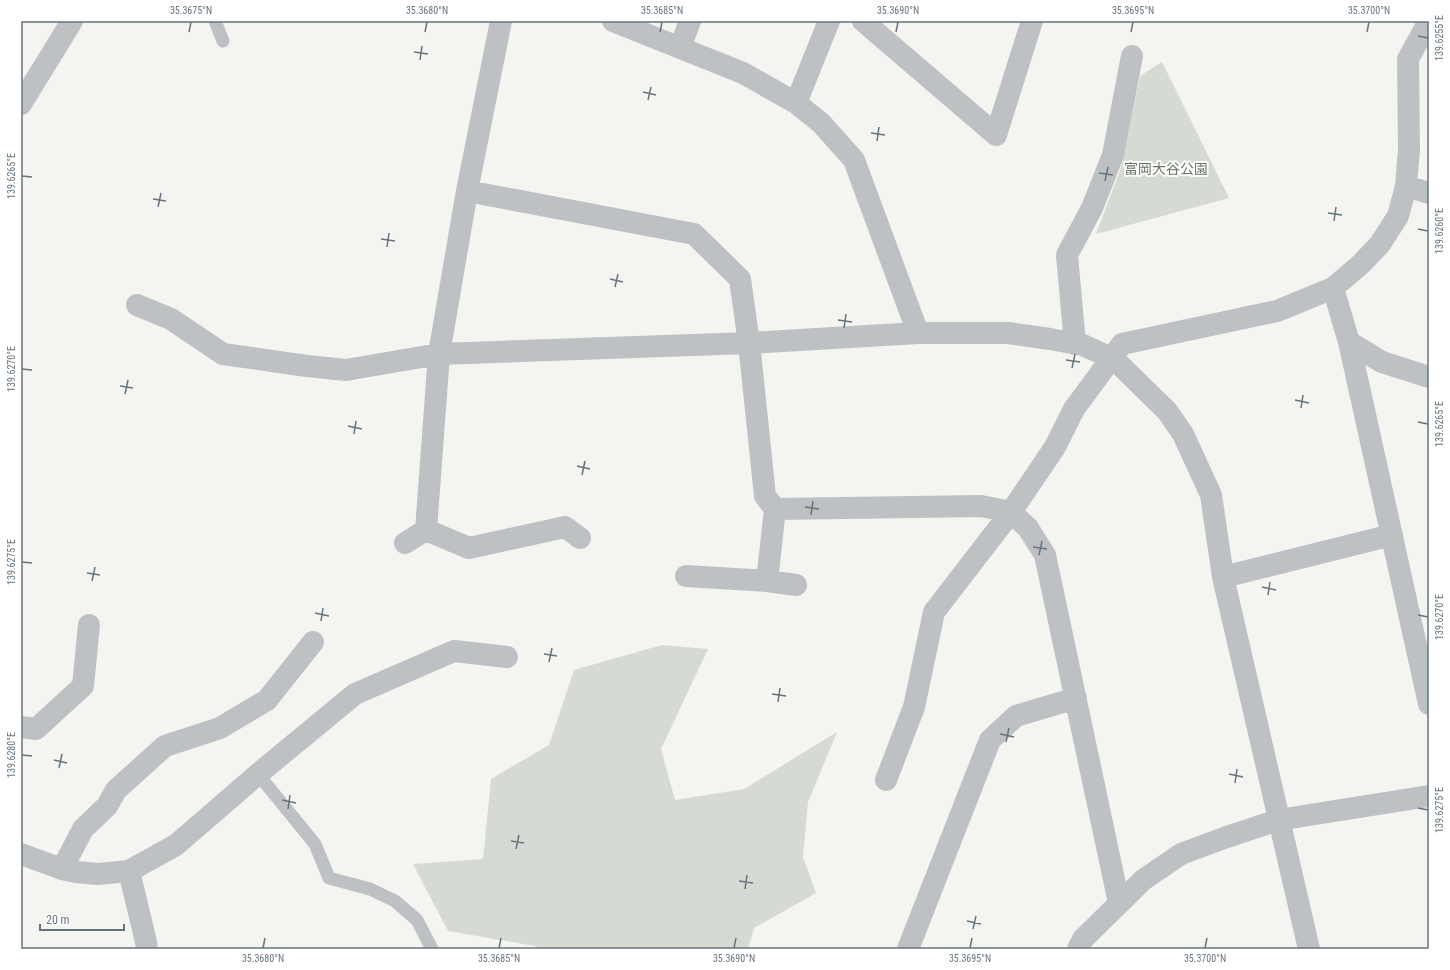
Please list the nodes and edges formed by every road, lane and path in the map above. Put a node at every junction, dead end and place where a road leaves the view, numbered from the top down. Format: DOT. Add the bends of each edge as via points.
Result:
graph roads {
  1 [pos="72,21"];
  2 [pos="215,21"];
  3 [pos="501,21"];
  4 [pos="613,21"];
  5 [pos="690,21"];
  6 [pos="829,21"];
  7 [pos="863,21"];
  8 [pos="1032,21"];
  9 [pos="1429,21"];
  10 [pos="223,41"];
  11 [pos="680,48"];
  12 [pos="1132,56"];
  13 [pos="21,104"];
  14 [pos="796,104"];
  15 [pos="1406,186"];
  16 [pos="467,191"];
  17 [pos="1429,193"];
  18 [pos="1333,288"];
  19 [pos="137,305"];
  20 [pos="918,333"];
  21 [pos="1349,342"];
  22 [pos="749,343"];
  23 [pos="1075,344"];
  24 [pos="439,354"];
  25 [pos="1111,358"];
  26 [pos="1429,376"];
  27 [pos="775,509"];
  28 [pos="1011,512"];
  29 [pos="426,530"];
  30 [pos="1392,535"];
  31 [pos="580,538"];
  32 [pos="405,543"];
  33 [pos="686,576"];
  34 [pos="1223,577"];
  35 [pos="767,581"];
  36 [pos="796,585"];
  37 [pos="89,625"];
  38 [pos="313,642"];
  39 [pos="507,657"];
  40 [pos="1076,698"];
  41 [pos="1429,704"];
  42 [pos="21,727"];
  43 [pos="258,774"];
  44 [pos="886,780"];
  45 [pos="1429,796"];
  46 [pos="1278,820"];
  47 [pos="21,854"];
  48 [pos="62,869"];
  49 [pos="129,871"];
  50 [pos="1119,903"];
  51 [pos="147,949"];
  52 [pos="432,949"];
  53 [pos="908,949"];
  54 [pos="1078,949"];
  55 [pos="1309,949"];
  1 -- 13 [label="street"];
  2 -- 10 [label="lane"];
  3 -- 16 [label="street"];
  4 -- 11 [label="street"];
  5 -- 11 [label="street"];
  6 -- 14 [label="street"];
  7 -- 8 [label="street" via="996,135"];
  9 -- 15 [label="street" via="1402,56 1409,149"];
  11 -- 14 [label="street" via="743,73"];
  12 -- 23 [label="street" via="1113,155 1092,208 1067,255"];
  14 -- 20 [label="street" via="821,123 854,160"];
  15 -- 17 [label="street"];
  15 -- 18 [label="street" via="1398,216 1380,244"];
  16 -- 22 [label="street" via="694,234 740,279"];
  16 -- 24 [label="street"];
  18 -- 21 [label="street"];
  18 -- 25 [label="street" via="1277,311 1122,344"];
  19 -- 24 [label="street" via="172,319 223,354 346,370"];
  20 -- 22 [label="street"];
  20 -- 23 [label="street" via="1008,333"];
  21 -- 26 [label="street" via="1382,362"];
  21 -- 30 [label="street"];
  22 -- 24 [label="street"];
  22 -- 27 [label="street" via="765,496"];
  23 -- 25 [label="street"];
  24 -- 29 [label="street"];
  25 -- 28 [label="street" via="1074,409 1055,447"];
  25 -- 34 [label="street" via="1167,411 1183,434 1211,495"];
  27 -- 28 [label="street" via="981,506"];
  27 -- 35 [label="street"];
  28 -- 40 [label="street" via="1028,528 1045,555"];
  28 -- 44 [label="street" via="934,612 914,707"];
  29 -- 31 [label="street" via="468,548 565,527"];
  29 -- 32 [label="street"];
  30 -- 34 [label="street"];
  30 -- 41 [label="street"];
  33 -- 35 [label="street"];
  34 -- 46 [label="street"];
  35 -- 36 [label="street"];
  37 -- 42 [label="street" via="83,686 36,729"];
  38 -- 48 [label="street" via="267,700 220,728 165,746 116,790 107,806 82,829"];
  39 -- 43 [label="street" via="454,651 355,694"];
  40 -- 50 [label="street"];
  40 -- 53 [label="street" via="1016,716 990,740"];
  43 -- 49 [label="street" via="176,845"];
  43 -- 52 [label="lane" via="315,844 329,878 370,888 395,901 417,920"];
  45 -- 46 [label="street"];
  46 -- 50 [label="street" via="1181,854 1143,880"];
  46 -- 55 [label="street"];
  47 -- 48 [label="street"];
  48 -- 49 [label="street" via="98,874"];
  49 -- 51 [label="street"];
  50 -- 54 [label="street" via="1083,939"];
}
